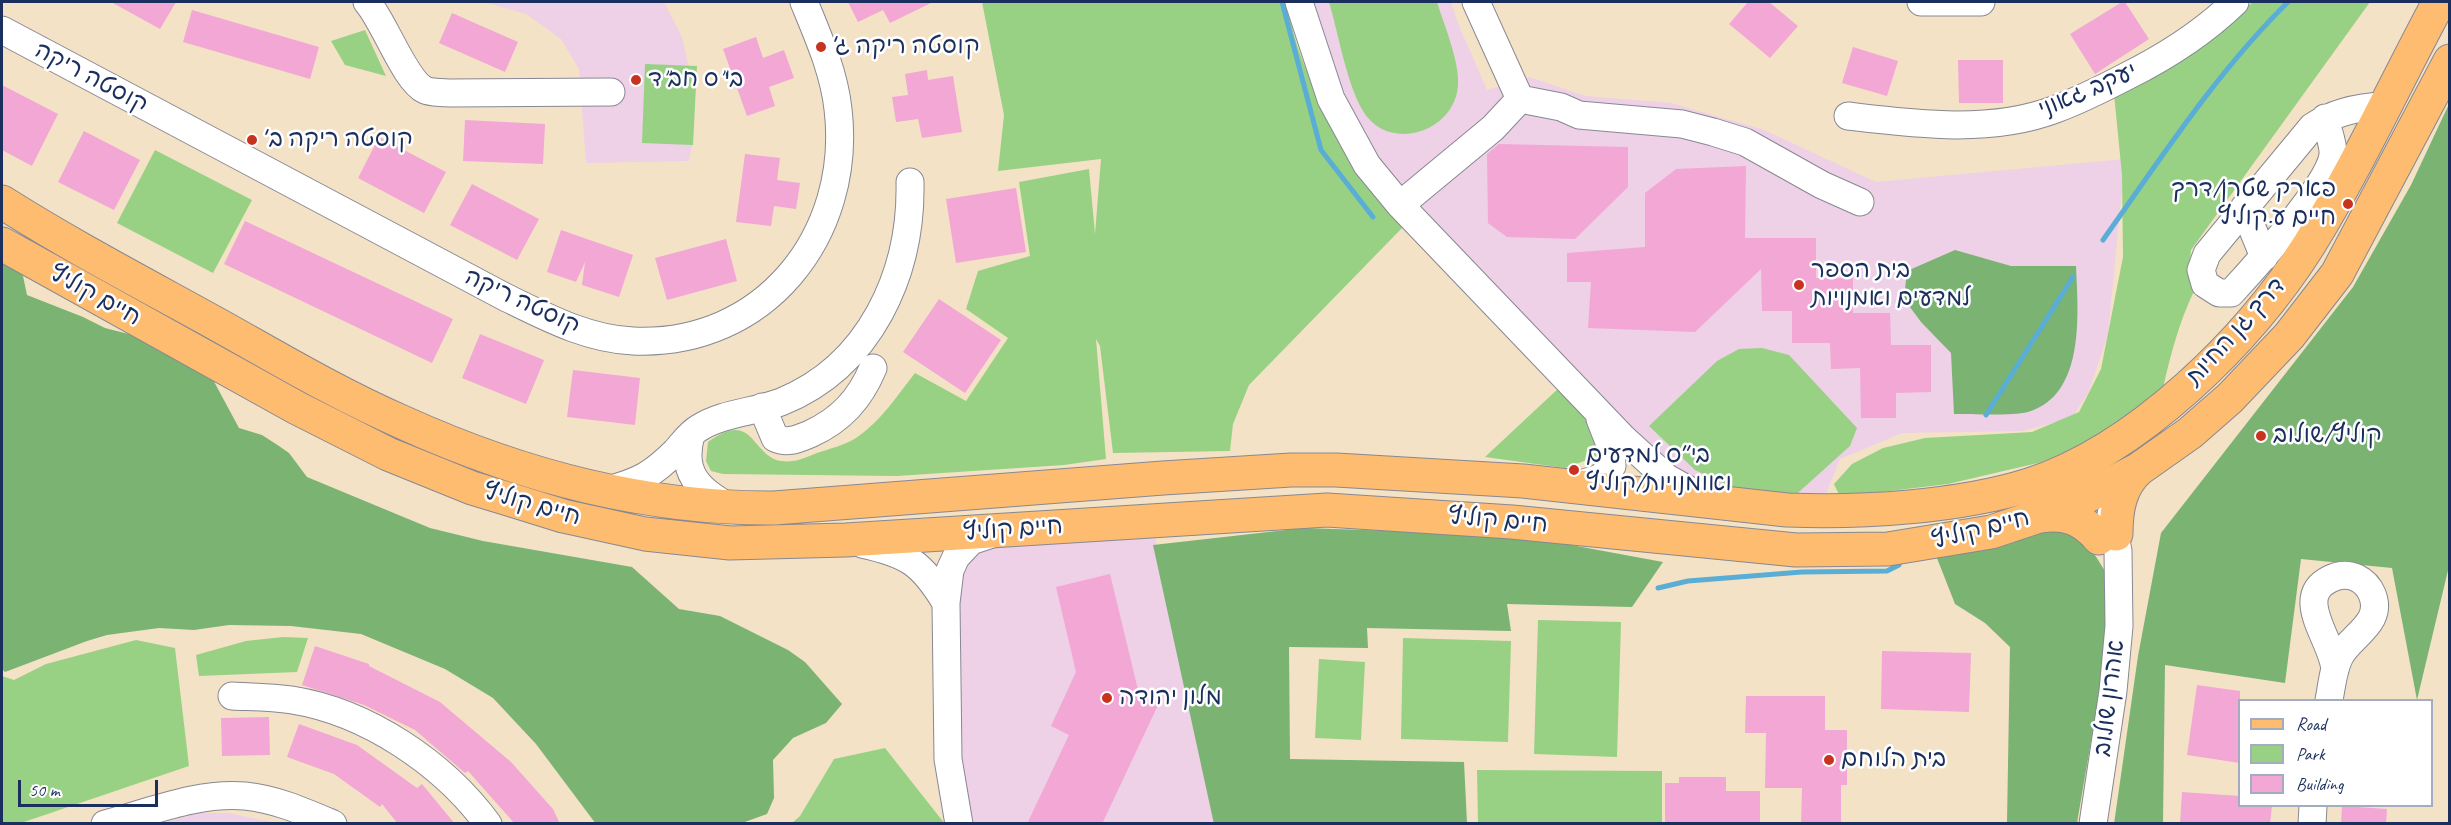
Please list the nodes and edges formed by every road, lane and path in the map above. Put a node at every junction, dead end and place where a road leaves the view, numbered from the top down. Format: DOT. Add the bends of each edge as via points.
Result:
graph roads {
  1 [pos="367,2"];
  2 [pos="804,2"];
  3 [pos="1299,2"];
  4 [pos="1476,2"];
  5 [pos="1921,2"];
  6 [pos="1982,2"];
  7 [pos="2235,2"];
  8 [pos="2439,2"];
  9 [pos="2,30"];
  10 [pos="2450,61"];
  11 [pos="610,92"];
  12 [pos="1520,99"];
  13 [pos="2372,107"];
  14 [pos="1848,116"];
  15 [pos="2325,118"];
  16 [pos="2289,153"];
  17 [pos="2267,180"];
  18 [pos="910,182"];
  19 [pos="2309,197"];
  20 [pos="2,202"];
  21 [pos="1860,202"];
  22 [pos="1400,205"];
  23 [pos="2244,208"];
  24 [pos="2288,226"];
  25 [pos="2,244"];
  26 [pos="2265,257"];
  27 [pos="873,368"];
  28 [pos="762,407"];
  29 [pos="1596,410"];
  30 [pos="691,435"];
  31 [pos="2076,466"];
  32 [pos="2139,469"];
  33 [pos="1568,487"];
  34 [pos="604,490"];
  35 [pos="2092,493"];
  36 [pos="1713,502"];
  37 [pos="732,508"];
  38 [pos="2036,517"];
  39 [pos="1005,530"];
  40 [pos="2107,536"];
  41 [pos="846,540"];
  42 [pos="946,603"];
  43 [pos="2335,670"];
  44 [pos="232,696"];
  45 [pos="2330,699"];
  46 [pos="2313,807"];
  47 [pos="105,824"];
  48 [pos="333,824"];
  49 [pos="488,824"];
  50 [pos="959,824"];
  51 [pos="2093,824"];
  52 [pos="2312,824"];
  1 -- 11 [label="street" via="411,79 426,90"];
  2 -- 9 [label="street, קוסטה ריקה" via="834,85 838,110 838,173 824,222 811,248 787,280 760,303 723,324 696,334 633,341 589,334 505,297"];
  3 -- 22 [label="street" via="1331,99 1367,165"];
  4 -- 12 [label="street"];
  5 -- 6 [label="street"];
  7 -- 14 [label="street, יעקב גאוני" via="2168,56 2055,110 2015,120 1968,124 1911,124"];
  8 -- 13 [label="main road, דרך גן החיות"];
  10 -- 32 [label="main road, דרך גן החיות" via="2337,274 2289,336 2230,398"];
  12 -- 21 [label="street" via="1561,107 1579,115 1682,124 1713,132 1744,142"];
  12 -- 22 [label="street" via="1492,128"];
  13 -- 15 [label="street"];
  13 -- 31 [label="main road, דרך גן החיות" via="2363,145 2309,244 2265,308 2141,428"];
  15 -- 16 [label="street"];
  15 -- 19 [label="street" via="2333,152 2329,171"];
  16 -- 17 [label="street"];
  16 -- 19 [label="street"];
  17 -- 23 [label="street"];
  17 -- 24 [label="street"];
  18 -- 28 [label="street" via="910,209 898,276 870,331 828,376 800,393"];
  19 -- 24 [label="street"];
  20 -- 34 [label="main road, חיים קוליץ" via="54,235 364,405 483,455"];
  22 -- 29 [label="street"];
  23 -- 26 [label="street"];
  23 -- 26 [label="street" via="2211,248 2201,270 2205,284 2219,293 2231,293"];
  24 -- 26 [label="street"];
  25 -- 41 [label="main road, חיים קוליץ" via="348,435 472,488 563,516 645,534 730,543"];
  27 -- 28 [label="street" via="866,387 841,417 793,441 775,438"];
  28 -- 30 [label="street" via="711,423"];
  29 -- 33 [label="street" via="1611,447 1612,466 1590,483"];
  29 -- 36 [label="street" via="1667,478"];
  30 -- 34 [label="street" via="652,474 633,484"];
  30 -- 37 [label="street" via="686,452 692,476 716,500"];
  31 -- 35 [label="street, אהרון שולוב"];
  31 -- 36 [label="main road, חיים קוליץ" via="2028,485 1920,506 1823,512"];
  32 -- 35 [label="main road, דרך גן החיות"];
  32 -- 40 [label="main road" via="2127,480"];
  33 -- 36 [label="main road, חיים קוליץ"];
  33 -- 37 [label="main road, חיים קוליץ" via="1431,474 1292,470 880,501"];
  34 -- 37 [label="main road, חיים קוליץ" via="650,500"];
  35 -- 38 [label="main road, חיים קוליץ"];
  35 -- 40 [label="street, אהרון שולוב"];
  38 -- 39 [label="main road, חיים קוליץ" via="1940,543 1836,552 1357,511 1286,511"];
  38 -- 40 [label="main road" via="2072,517"];
  39 -- 41 [label="main road, חיים קוליץ"];
  39 -- 42 [label="street" via="962,548 951,570"];
  40 -- 51 [label="street, אהרון שולוב" via="2117,572 2120,610"];
  41 -- 42 [label="street" via="887,550 915,564 929,575"];
  42 -- 50 [label="street" via="948,759"];
  43 -- 45 [label="street"];
  44 -- 49 [label="street" via="292,700 356,720 424,761 456,788"];
  46 -- 52 [label="street"];
  47 -- 48 [label="street" via="190,801 245,796"];
}
